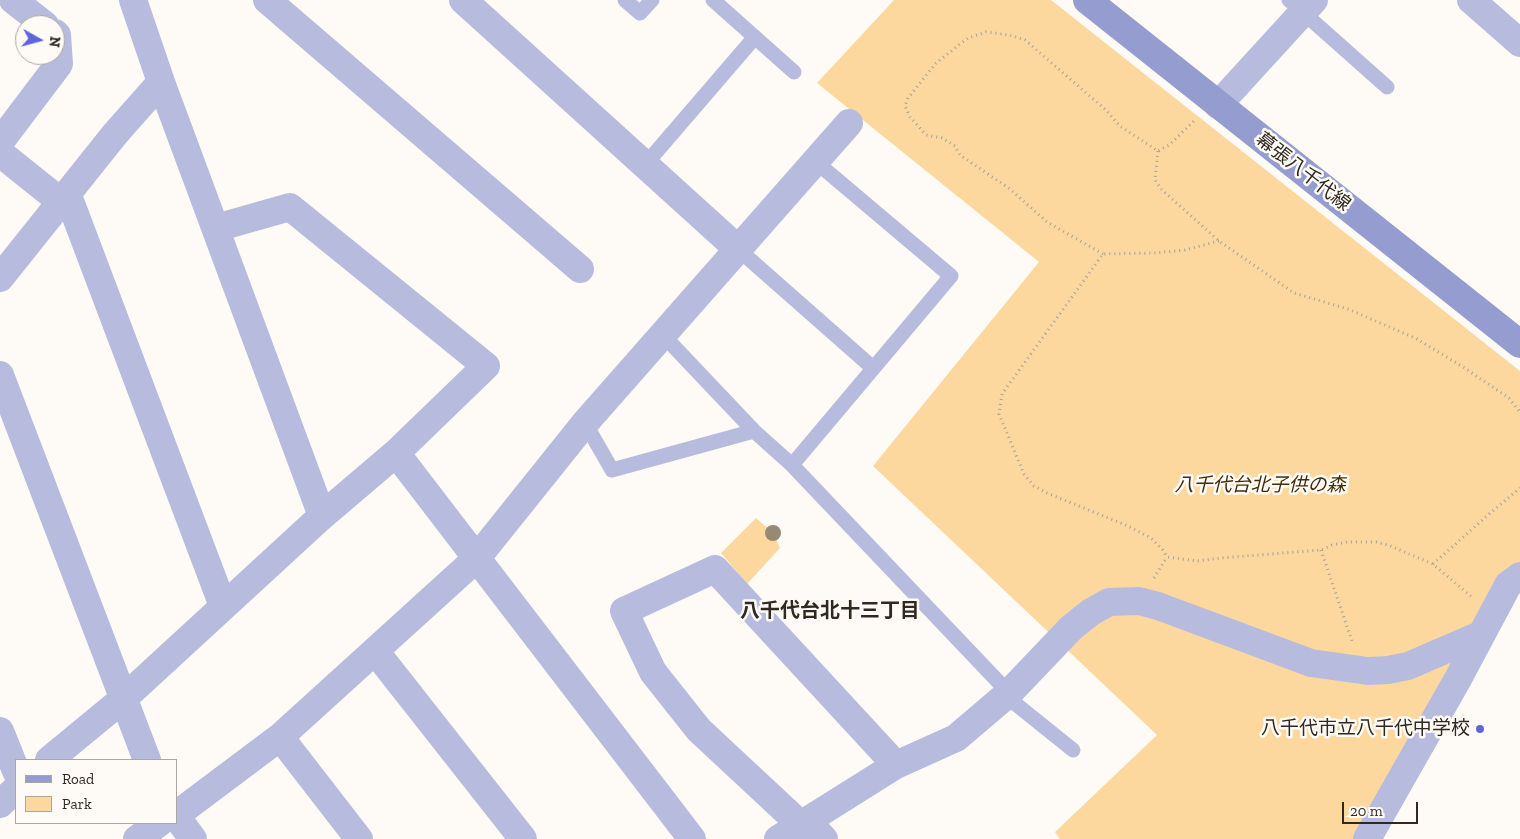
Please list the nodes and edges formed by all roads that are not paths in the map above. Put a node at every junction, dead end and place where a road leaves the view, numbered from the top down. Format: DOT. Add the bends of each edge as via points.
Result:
graph roads {
  1 [pos="13,0"];
  2 [pos="133,0"];
  3 [pos="267,0"];
  4 [pos="463,0"];
  5 [pos="625,0"];
  6 [pos="652,0"];
  7 [pos="713,0"];
  8 [pos="1087,0"];
  9 [pos="1471,0"];
  10 [pos="1302,4"];
  11 [pos="32,15"];
  12 [pos="755,37"];
  13 [pos="1520,43"];
  14 [pos="57,65"];
  15 [pos="794,72"];
  16 [pos="161,82"];
  17 [pos="1387,87"];
  18 [pos="1208,111"];
  19 [pos="849,123"];
  20 [pos="0,142"];
  21 [pos="0,154"];
  22 [pos="816,162"];
  23 [pos="644,166"];
  24 [pos="63,197"];
  25 [pos="216,228"];
  26 [pos="739,250"];
  27 [pos="580,269"];
  28 [pos="0,278"];
  29 [pos="662,334"];
  30 [pos="1520,344"];
  31 [pos="873,368"];
  32 [pos="0,375"];
  33 [pos="586,423"];
  34 [pos="754,431"];
  35 [pos="396,453"];
  36 [pos="792,465"];
  37 [pos="322,516"];
  38 [pos="476,559"];
  39 [pos="1520,576"];
  40 [pos="223,606"];
  41 [pos="1487,625"];
  42 [pos="375,651"];
  43 [pos="1009,693"];
  44 [pos="123,699"];
  45 [pos="0,731"];
  46 [pos="280,736"];
  47 [pos="1073,750"];
  48 [pos="50,759"];
  49 [pos="147,759"];
  50 [pos="896,765"];
  51 [pos="15,768"];
  52 [pos="15,790"];
  53 [pos="0,804"];
  54 [pos="178,814"];
  55 [pos="178,819"];
  56 [pos="158,824"];
  57 [pos="811,828"];
  58 [pos="137,839"];
  59 [pos="193,839"];
  60 [pos="359,839"];
  61 [pos="523,839"];
  62 [pos="692,839"];
  63 [pos="778,839"];
  64 [pos="1367,839"];
  1 -- 11 [label="street"];
  2 -- 16 [label="street"];
  3 -- 27 [label="street"];
  4 -- 23 [label="street"];
  5 -- 6 [label="lane" via="640,13"];
  7 -- 12 [label="lane"];
  8 -- 18 [label="main road, 幕張八千代線"];
  9 -- 13 [label="street"];
  10 -- 17 [label="lane"];
  10 -- 18 [label="street"];
  12 -- 15 [label="lane"];
  12 -- 23 [label="lane"];
  14 -- 20 [label="street"];
  16 -- 24 [label="street"];
  16 -- 25 [label="street"];
  18 -- 30 [label="main road, 幕張八千代線"];
  19 -- 22 [label="street"];
  21 -- 24 [label="street"];
  22 -- 26 [label="street"];
  22 -- 31 [label="lane" via="951,276"];
  23 -- 26 [label="street"];
  24 -- 28 [label="street"];
  24 -- 40 [label="street"];
  25 -- 35 [label="street" via="290,207 486,366"];
  25 -- 37 [label="street"];
  26 -- 29 [label="street"];
  26 -- 31 [label="lane"];
  29 -- 33 [label="street"];
  29 -- 34 [label="lane"];
  31 -- 36 [label="lane"];
  32 -- 44 [label="street"];
  33 -- 34 [label="lane" via="612,470"];
  33 -- 38 [label="street"];
  34 -- 36 [label="lane"];
  35 -- 37 [label="street"];
  35 -- 38 [label="street"];
  36 -- 43 [label="lane"];
  37 -- 40 [label="street"];
  38 -- 42 [label="street"];
  38 -- 62 [label="street"];
  39 -- 41 [label="street" via="1508,585"];
  40 -- 44 [label="street"];
  41 -- 43 [label="street" via="1408,666 1368,672 1311,663 1158,606 1139,601 1109,602 1071,628"];
  41 -- 64 [label="street"];
  42 -- 46 [label="street"];
  42 -- 61 [label="street"];
  43 -- 47 [label="lane" via="1017,705"];
  43 -- 50 [label="street" via="956,738"];
  44 -- 48 [label="street"];
  44 -- 49 [label="street"];
  45 -- 51 [label="street"];
  46 -- 54 [label="street"];
  46 -- 60 [label="street"];
  50 -- 57 [label="street"];
  50 -- 57 [label="street" via="715,569 624,611 653,672 699,730"];
  52 -- 53 [label="street"];
  55 -- 59 [label="street"];
  56 -- 58 [label="street"];
  57 -- 63 [label="street"];
}
